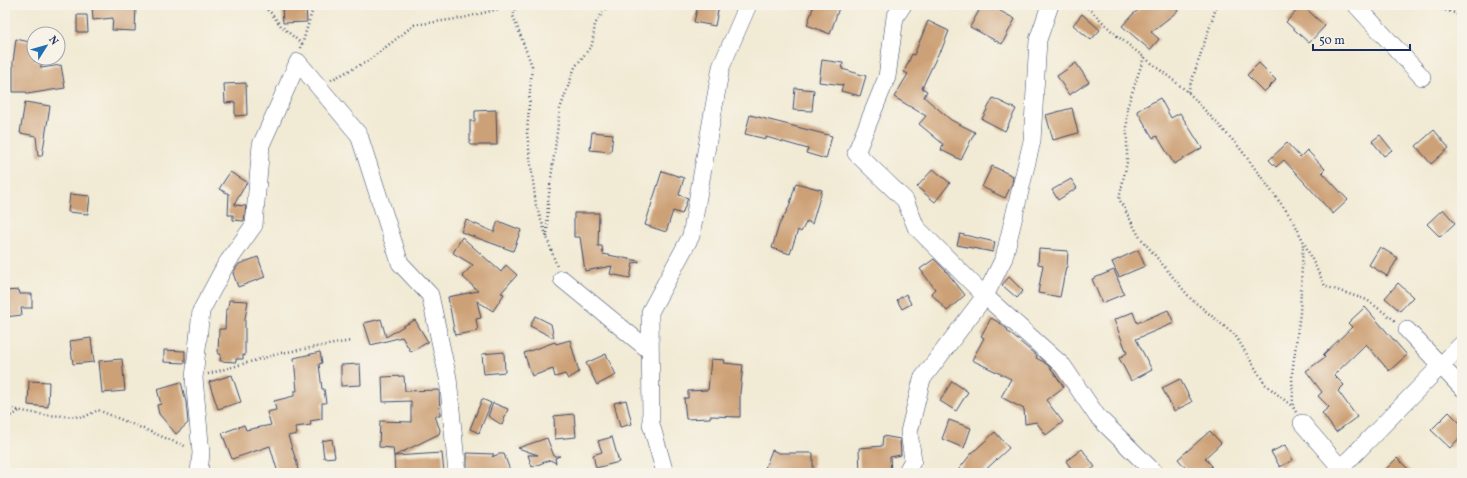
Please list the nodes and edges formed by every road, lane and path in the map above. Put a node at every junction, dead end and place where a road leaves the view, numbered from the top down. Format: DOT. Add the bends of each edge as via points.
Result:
graph roads {
  1 [pos="261,5"];
  2 [pos="314,5"];
  3 [pos="515,5"];
  4 [pos="608,5"];
  5 [pos="748,5"];
  6 [pos="903,5"];
  7 [pos="1050,5"];
  8 [pos="1085,5"];
  9 [pos="1216,5"];
  10 [pos="1356,5"];
  11 [pos="1426,5"];
  12 [pos="1462,19"];
  13 [pos="302,44"];
  14 [pos="1144,57"];
  15 [pos="298,62"];
  16 [pos="1422,76"];
  17 [pos="318,86"];
  18 [pos="1188,92"];
  19 [pos="547,240"];
  20 [pos="1303,242"];
  21 [pos="562,279"];
  22 [pos="985,296"];
  23 [pos="1407,330"];
  24 [pos="351,341"];
  25 [pos="1462,344"];
  26 [pos="650,351"];
  27 [pos="1440,365"];
  28 [pos="194,378"];
  29 [pos="1462,388"];
  30 [pos="1293,407"];
  31 [pos="5,408"];
  32 [pos="19,410"];
  33 [pos="5,421"];
  34 [pos="1302,423"];
  35 [pos="201,453"];
  36 [pos="1341,471"];
  37 [pos="199,473"];
  38 [pos="457,473"];
  39 [pos="665,473"];
  40 [pos="906,473"];
  41 [pos="1155,473"];
  1 -- 13 [label="path"];
  2 -- 13 [label="path"];
  3 -- 17 [label="path" via="463,18 414,25 368,60"];
  3 -- 19 [label="path" via="513,16 532,66 527,133 536,205"];
  4 -- 19 [label="path" via="595,24 592,45 575,67 560,108 548,202"];
  5 -- 26 [label="street" via="721,67 691,236 650,312"];
  6 -- 22 [label="street" via="895,17 887,77 856,153 905,200 916,227"];
  7 -- 22 [label="street" via="1038,40 1032,141 1004,258"];
  8 -- 14 [label="path" via="1116,35"];
  9 -- 18 [label="path"];
  10 -- 16 [label="street"];
  11 -- 12 [label="path" via="1455,13"];
  13 -- 15 [label="path"];
  14 -- 18 [label="path"];
  14 -- 30 [label="path" via="1127,108 1127,162 1119,199 1139,236 1191,299 1235,335 1265,384"];
  15 -- 17 [label="street"];
  15 -- 28 [label="street" via="261,145 254,225 225,266 201,311"];
  17 -- 38 [label="street" via="358,135 400,263 430,294 448,378"];
  18 -- 20 [label="path" via="1239,147 1293,220"];
  19 -- 21 [label="path"];
  20 -- 23 [label="path" via="1325,286 1367,300"];
  20 -- 30 [label="path" via="1300,313 1292,374"];
  21 -- 26 [label="street"];
  22 -- 40 [label="street" via="922,379 909,432 912,460"];
  22 -- 41 [label="street" via="1063,366 1097,416"];
  23 -- 27 [label="street"];
  24 -- 28 [label="path" via="281,353"];
  25 -- 27 [label="street"];
  26 -- 39 [label="street" via="651,424"];
  27 -- 29 [label="street"];
  27 -- 36 [label="street"];
  28 -- 35 [label="street"];
  30 -- 34 [label="path"];
  31 -- 32 [label="path"];
  32 -- 33 [label="path"];
  32 -- 35 [label="path" via="84,418 98,410"];
  34 -- 36 [label="street"];
  35 -- 37 [label="street"];
}
